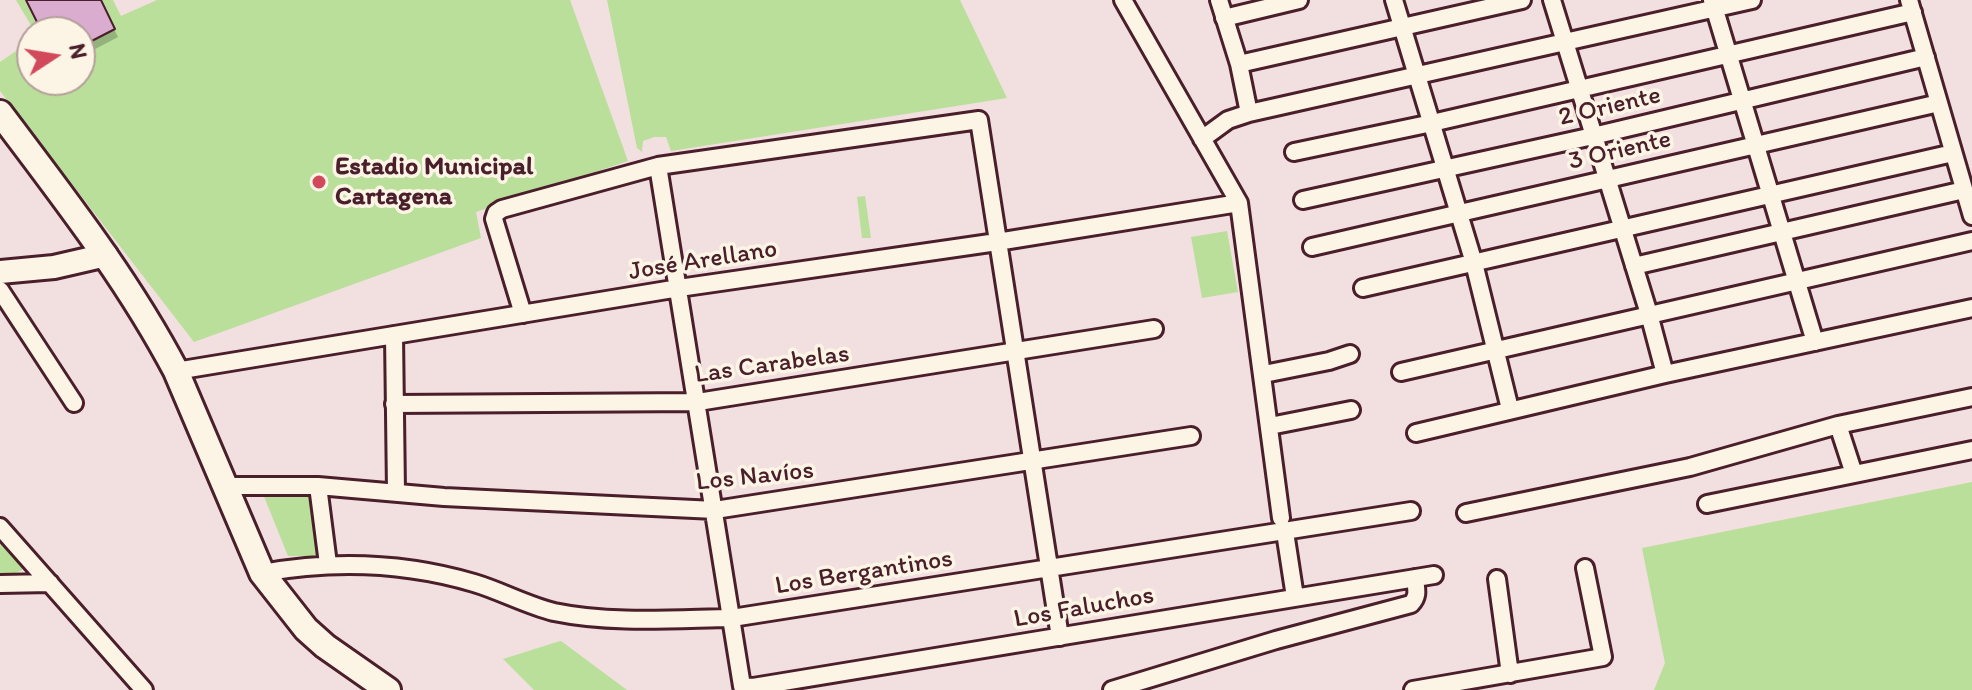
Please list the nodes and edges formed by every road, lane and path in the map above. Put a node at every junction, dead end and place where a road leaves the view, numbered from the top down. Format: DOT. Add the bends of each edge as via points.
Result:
graph roads {
  1 [pos="1123,0"];
  2 [pos="1219,0"];
  3 [pos="1299,0"];
  4 [pos="1394,0"];
  5 [pos="1522,0"];
  6 [pos="1552,0"];
  7 [pos="1752,0"];
  8 [pos="1713,4"];
  9 [pos="1911,6"];
  10 [pos="1224,18"];
  11 [pos="1403,28"];
  12 [pos="1565,43"];
  13 [pos="1728,56"];
  14 [pos="1926,57"];
  15 [pos="1239,64"];
  16 [pos="1418,75"];
  17 [pos="1579,89"];
  18 [pos="1742,101"];
  19 [pos="1939,103"];
  20 [pos="0,113"];
  21 [pos="1249,113"];
  22 [pos="1432,123"];
  23 [pos="1593,136"];
  24 [pos="1202,139"];
  25 [pos="1755,145"];
  26 [pos="1294,152"];
  27 [pos="1953,153"];
  28 [pos="658,166"];
  29 [pos="1445,168"];
  30 [pos="1607,179"];
  31 [pos="1964,190"];
  32 [pos="1770,194"];
  33 [pos="1303,200"];
  34 [pos="1239,203"];
  35 [pos="1459,212"];
  36 [pos="1972,216"];
  37 [pos="1622,228"];
  38 [pos="1781,232"];
  39 [pos="1972,241"];
  40 [pos="997,242"];
  41 [pos="1312,247"];
  42 [pos="106,255"];
  43 [pos="1474,263"];
  44 [pos="1634,266"];
  45 [pos="0,272"];
  46 [pos="1796,280"];
  47 [pos="679,288"];
  48 [pos="1363,288"];
  49 [pos="0,290"];
  50 [pos="1972,308"];
  51 [pos="523,314"];
  52 [pos="1649,314"];
  53 [pos="1154,329"];
  54 [pos="394,335"];
  55 [pos="1815,342"];
  56 [pos="1496,350"];
  57 [pos="1014,352"];
  58 [pos="1350,354"];
  59 [pos="176,371"];
  60 [pos="1401,372"];
  61 [pos="1264,374"];
  62 [pos="1665,374"];
  63 [pos="1972,397"];
  64 [pos="698,402"];
  65 [pos="74,403"];
  66 [pos="394,404"];
  67 [pos="1510,409"];
  68 [pos="1351,410"];
  69 [pos="1838,425"];
  70 [pos="1270,426"];
  71 [pos="1416,433"];
  72 [pos="1191,436"];
  73 [pos="1972,450"];
  74 [pos="1031,462"];
  75 [pos="1854,474"];
  76 [pos="224,486"];
  77 [pos="318,486"];
  78 [pos="396,492"];
  79 [pos="1707,504"];
  80 [pos="715,510"];
  81 [pos="1411,511"];
  82 [pos="1466,513"];
  83 [pos="1283,525"];
  84 [pos="0,527"];
  85 [pos="328,564"];
  86 [pos="1048,567"];
  87 [pos="1585,568"];
  88 [pos="262,573"];
  89 [pos="1434,575"];
  90 [pos="1415,578"];
  91 [pos="1497,579"];
  92 [pos="50,583"];
  93 [pos="0,584"];
  94 [pos="1295,597"];
  95 [pos="732,618"];
  96 [pos="1060,637"];
  97 [pos="1510,674"];
  98 [pos="144,690"];
  99 [pos="388,690"];
  100 [pos="1112,690"];
  101 [pos="1413,690"];
  1 -- 24 [label="street"];
  2 -- 10 [label="street"];
  3 -- 10 [label="street"];
  4 -- 11 [label="street"];
  5 -- 11 [label="street"];
  6 -- 12 [label="street"];
  7 -- 8 [label="street"];
  8 -- 12 [label="street"];
  8 -- 13 [label="street"];
  9 -- 13 [label="street"];
  9 -- 14 [label="street"];
  10 -- 15 [label="street"];
  11 -- 15 [label="street"];
  11 -- 16 [label="street"];
  12 -- 16 [label="street"];
  12 -- 17 [label="street"];
  13 -- 17 [label="street"];
  13 -- 18 [label="street"];
  14 -- 18 [label="street, 2 Oriente"];
  14 -- 19 [label="street"];
  15 -- 21 [label="street"];
  16 -- 21 [label="street"];
  16 -- 22 [label="street"];
  17 -- 22 [label="street"];
  17 -- 23 [label="street"];
  18 -- 23 [label="street, 2 Oriente"];
  18 -- 25 [label="street"];
  19 -- 25 [label="street, 3 Oriente"];
  19 -- 27 [label="street"];
  20 -- 42 [label="main road"];
  21 -- 24 [label="street" via="1228,120"];
  22 -- 26 [label="street"];
  22 -- 29 [label="street"];
  23 -- 29 [label="street, 2 Oriente"];
  23 -- 30 [label="street"];
  24 -- 34 [label="street"];
  25 -- 30 [label="street, 3 Oriente"];
  25 -- 32 [label="street"];
  27 -- 31 [label="street"];
  27 -- 32 [label="street"];
  28 -- 40 [label="street" via="979,120"];
  28 -- 47 [label="street"];
  28 -- 51 [label="street" via="496,213"];
  29 -- 33 [label="street, 2 Oriente"];
  29 -- 35 [label="street"];
  30 -- 35 [label="street, 3 Oriente"];
  30 -- 37 [label="street"];
  31 -- 36 [label="street"];
  31 -- 38 [label="street"];
  32 -- 37 [label="street"];
  32 -- 38 [label="street"];
  34 -- 40 [label="street, José Arellano"];
  34 -- 61 [label="street"];
  35 -- 41 [label="street, 3 Oriente"];
  35 -- 43 [label="street"];
  37 -- 43 [label="street"];
  37 -- 44 [label="street"];
  38 -- 44 [label="street"];
  38 -- 46 [label="street"];
  39 -- 46 [label="street"];
  40 -- 47 [label="street, José Arellano"];
  40 -- 57 [label="street"];
  42 -- 45 [label="street"];
  42 -- 59 [label="main road"];
  43 -- 48 [label="street"];
  43 -- 56 [label="street"];
  44 -- 52 [label="street"];
  46 -- 52 [label="street"];
  46 -- 55 [label="street"];
  47 -- 51 [label="street, José Arellano"];
  47 -- 64 [label="street"];
  49 -- 65 [label="street"];
  50 -- 55 [label="street"];
  51 -- 54 [label="street, José Arellano"];
  52 -- 56 [label="street"];
  52 -- 62 [label="street"];
  53 -- 57 [label="street, Las Carabelas"];
  54 -- 59 [label="street, José Arellano"];
  54 -- 66 [label="street"];
  55 -- 62 [label="street"];
  56 -- 60 [label="street"];
  56 -- 67 [label="street"];
  57 -- 64 [label="street, Las Carabelas"];
  57 -- 74 [label="street"];
  58 -- 61 [label="street"];
  59 -- 76 [label="main road"];
  61 -- 70 [label="street"];
  62 -- 67 [label="street"];
  63 -- 69 [label="street"];
  64 -- 66 [label="street, Las Carabelas"];
  64 -- 80 [label="street"];
  66 -- 78 [label="street"];
  67 -- 71 [label="street"];
  68 -- 70 [label="street"];
  69 -- 75 [label="street"];
  69 -- 82 [label="street" via="1690,467"];
  70 -- 83 [label="street"];
  72 -- 74 [label="street, Los Navíos"];
  73 -- 75 [label="street"];
  74 -- 80 [label="street, Los Navíos"];
  74 -- 86 [label="street"];
  75 -- 79 [label="street"];
  76 -- 77 [label="street, Los Navíos"];
  76 -- 88 [label="main road"];
  77 -- 78 [label="street, Los Navíos"];
  77 -- 85 [label="street"];
  78 -- 80 [label="street, Los Navíos"];
  80 -- 95 [label="street"];
  81 -- 83 [label="street, Los Bergantinos"];
  83 -- 86 [label="street, Los Bergantinos"];
  83 -- 94 [label="street"];
  84 -- 92 [label="street"];
  85 -- 88 [label="street, Los Bergantinos"];
  85 -- 95 [label="street, Los Bergantinos" via="421,570 579,616"];
  86 -- 95 [label="street, Los Bergantinos"];
  86 -- 96 [label="street"];
  87 -- 97 [label="street" via="1603,657"];
  88 -- 99 [label="main road" via="306,629"];
  89 -- 90 [label="street, Los Faluchos"];
  90 -- 94 [label="street, Los Faluchos"];
  90 -- 100 [label="street" via="1417,594 1411,604"];
  91 -- 97 [label="street"];
  92 -- 93 [label="street"];
  92 -- 98 [label="street"];
  94 -- 96 [label="street, Los Faluchos"];
  95 -- 96 [label="street, Los Faluchos" via="742,686 753,687"];
  97 -- 101 [label="street"];
}
